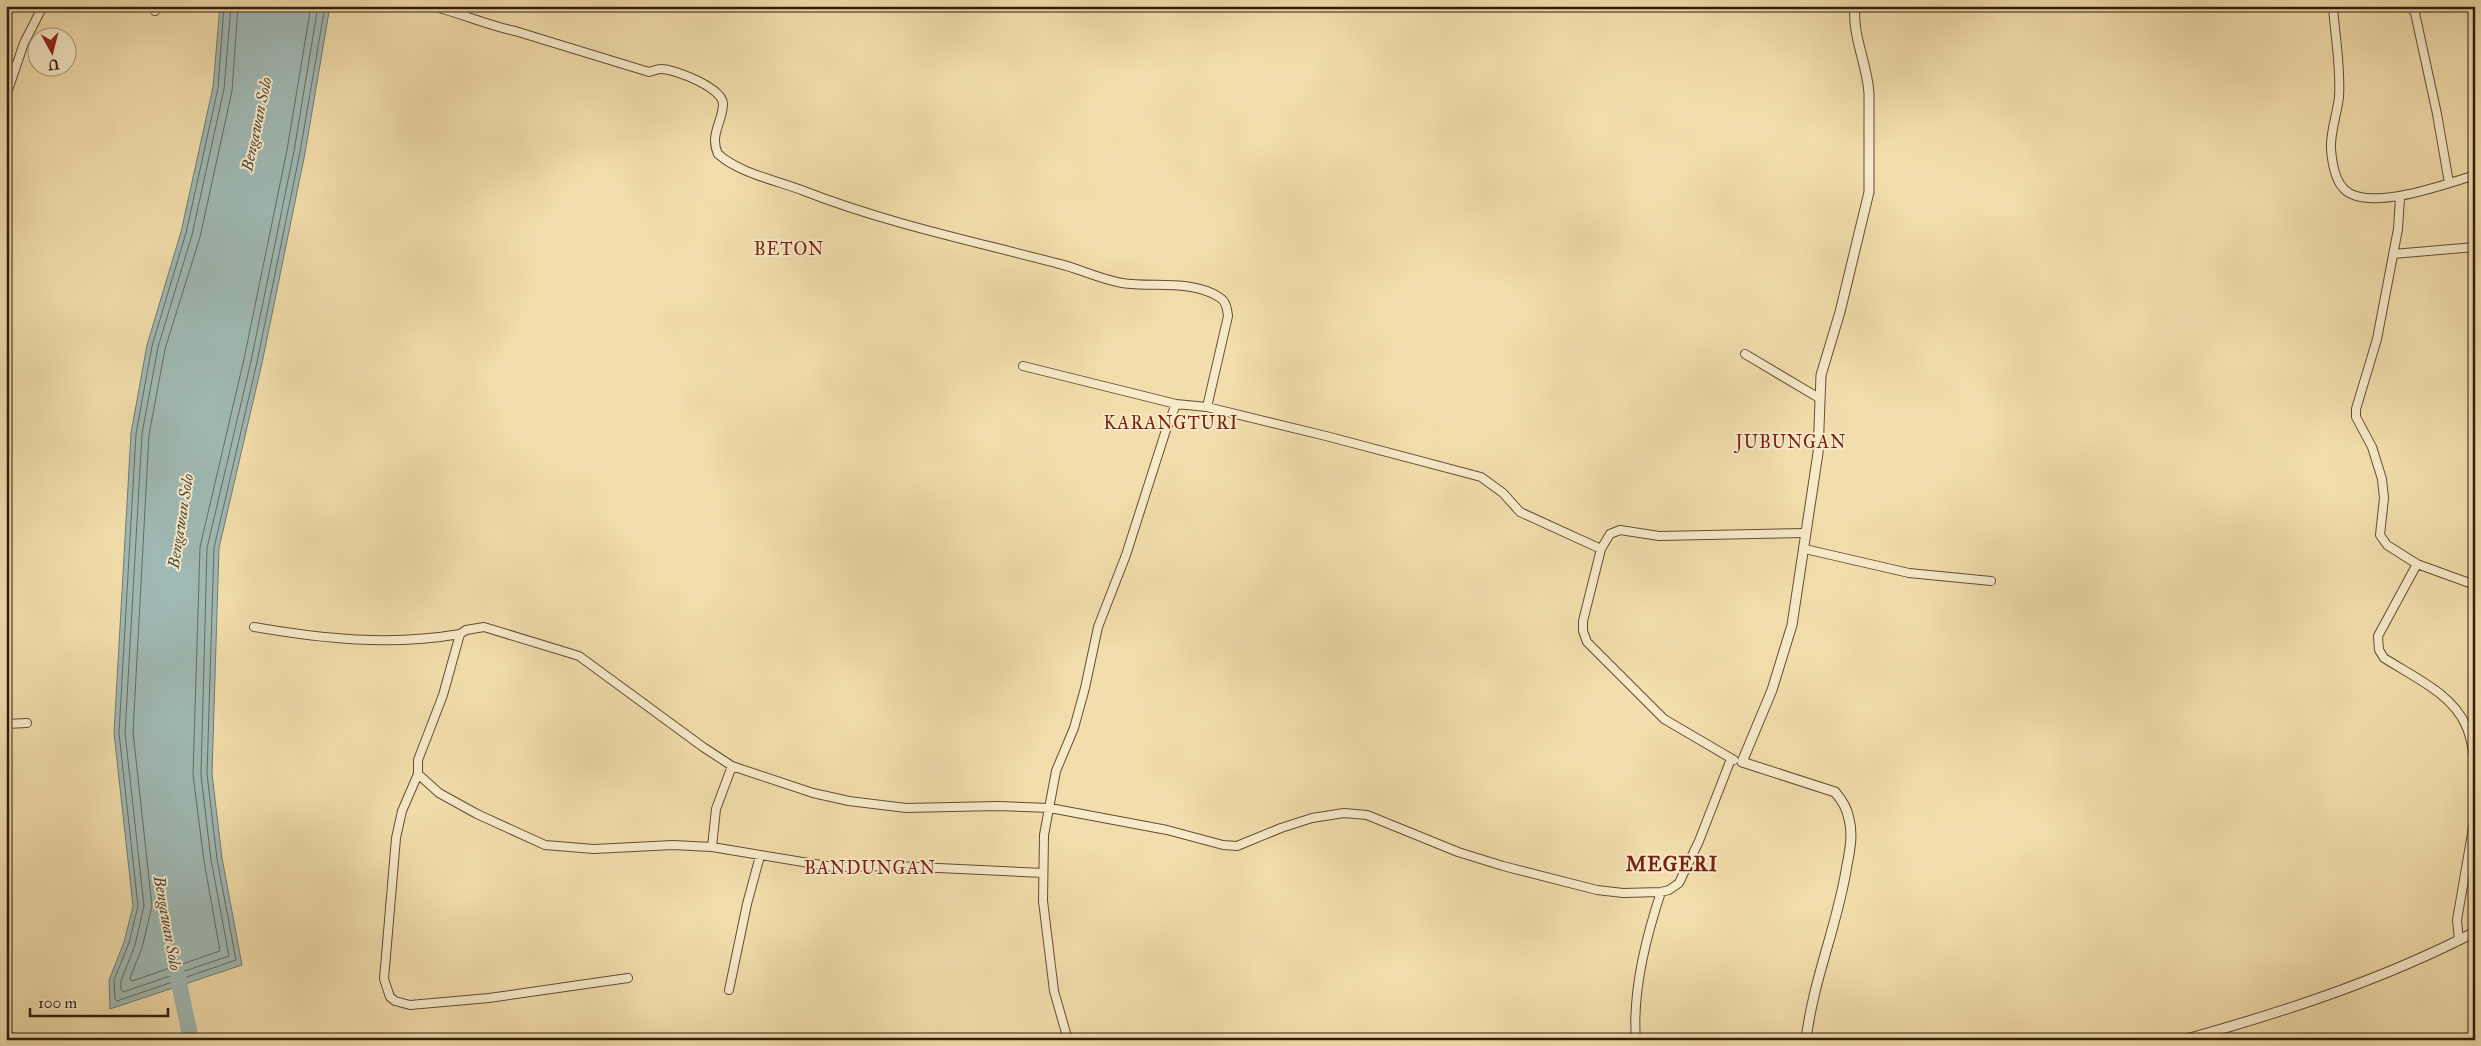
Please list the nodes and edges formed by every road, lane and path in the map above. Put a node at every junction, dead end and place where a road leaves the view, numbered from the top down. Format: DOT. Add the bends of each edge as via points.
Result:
graph roads {
  1 [pos="43,6"];
  2 [pos="432,6"];
  3 [pos="1855,6"];
  4 [pos="2334,6"];
  5 [pos="2410,6"];
  6 [pos="6,96"];
  7 [pos="2475,175"];
  8 [pos="2449,183"];
  9 [pos="2400,198"];
  10 [pos="2475,247"];
  11 [pos="2393,254"];
  12 [pos="1744,354"];
  13 [pos="1023,366"];
  14 [pos="1820,398"];
  15 [pos="1176,404"];
  16 [pos="1207,407"];
  17 [pos="1806,532"];
  18 [pos="1601,549"];
  19 [pos="1804,549"];
  20 [pos="2416,564"];
  21 [pos="1991,581"];
  22 [pos="2475,585"];
  23 [pos="254,627"];
  24 [pos="460,634"];
  25 [pos="27,723"];
  26 [pos="6,724"];
  27 [pos="2471,726"];
  28 [pos="1731,759"];
  29 [pos="2475,760"];
  30 [pos="1742,762"];
  31 [pos="732,766"];
  32 [pos="2475,770"];
  33 [pos="418,774"];
  34 [pos="1050,808"];
  35 [pos="712,847"];
  36 [pos="760,856"];
  37 [pos="1043,873"];
  38 [pos="1661,892"];
  39 [pos="2475,932"];
  40 [pos="2459,940"];
  41 [pos="628,978"];
  42 [pos="729,990"];
  43 [pos="1068,1040"];
  44 [pos="1636,1040"];
  45 [pos="1806,1040"];
  46 [pos="2183,1040"];
  1 -- 6 [label="street" via="24,43"];
  2 -- 16 [label="street" via="647,71 661,69 697,80 719,93 722,99 715,137 716,150 720,156 760,176 862,213 1113,281 1175,286 1220,297 1228,316"];
  3 -- 14 [label="street" via="1855,30 1868,77 1869,192 1821,375"];
  4 -- 9 [label="street" via="2339,65 2331,150 2338,180 2354,196"];
  5 -- 8 [label="street" via="2415,13"];
  7 -- 8 [label="street"];
  8 -- 9 [label="street"];
  9 -- 11 [label="street"];
  10 -- 11 [label="street"];
  11 -- 20 [label="street" via="2373,358 2356,418 2372,446 2382,479 2384,498 2380,535 2386,545"];
  12 -- 14 [label="street"];
  13 -- 15 [label="street"];
  14 -- 17 [label="street" via="1818,453"];
  15 -- 16 [label="street"];
  15 -- 34 [label="street" via="1126,556 1098,627 1086,688 1056,770"];
  16 -- 18 [label="street" via="1481,477 1503,493 1520,512"];
  17 -- 18 [label="street" via="1669,536 1620,530 1610,534"];
  17 -- 19 [label="street"];
  18 -- 28 [label="street" via="1583,621 1587,642 1664,719"];
  19 -- 21 [label="street" via="1909,573"];
  19 -- 30 [label="street" via="1792,625 1772,690"];
  20 -- 22 [label="street"];
  20 -- 27 [label="street" via="2378,636 2379,650 2384,658 2437,692"];
  23 -- 24 [label="street" via="362,641 410,641"];
  24 -- 31 [label="street" via="484,627 579,656"];
  24 -- 33 [label="street" via="443,695 418,760"];
  25 -- 26 [label="street"];
  27 -- 29 [label="street"];
  28 -- 30 [label="street"];
  28 -- 38 [label="street" via="1699,841 1678,883"];
  30 -- 45 [label="street" via="1836,792 1845,803 1850,820 1851,839 1842,900"];
  31 -- 34 [label="street" via="813,793 898,808"];
  31 -- 35 [label="street" via="716,809"];
  32 -- 40 [label="street" via="2474,822 2457,920"];
  33 -- 35 [label="street" via="446,797 545,845 594,849 673,845"];
  33 -- 41 [label="street" via="402,811 396,838 384,979 390,997 403,1004 420,1004 489,998"];
  34 -- 37 [label="street" via="1044,835"];
  34 -- 38 [label="street" via="1237,846 1312,818 1344,813 1367,816 1458,852 1542,876 1597,890"];
  35 -- 36 [label="street"];
  36 -- 37 [label="street" via="833,868 896,866"];
  36 -- 42 [label="street"];
  37 -- 43 [label="street" via="1054,991"];
  38 -- 44 [label="street" via="1643,954"];
  39 -- 40 [label="street"];
  40 -- 46 [label="street" via="2390,972 2322,998"];
}
